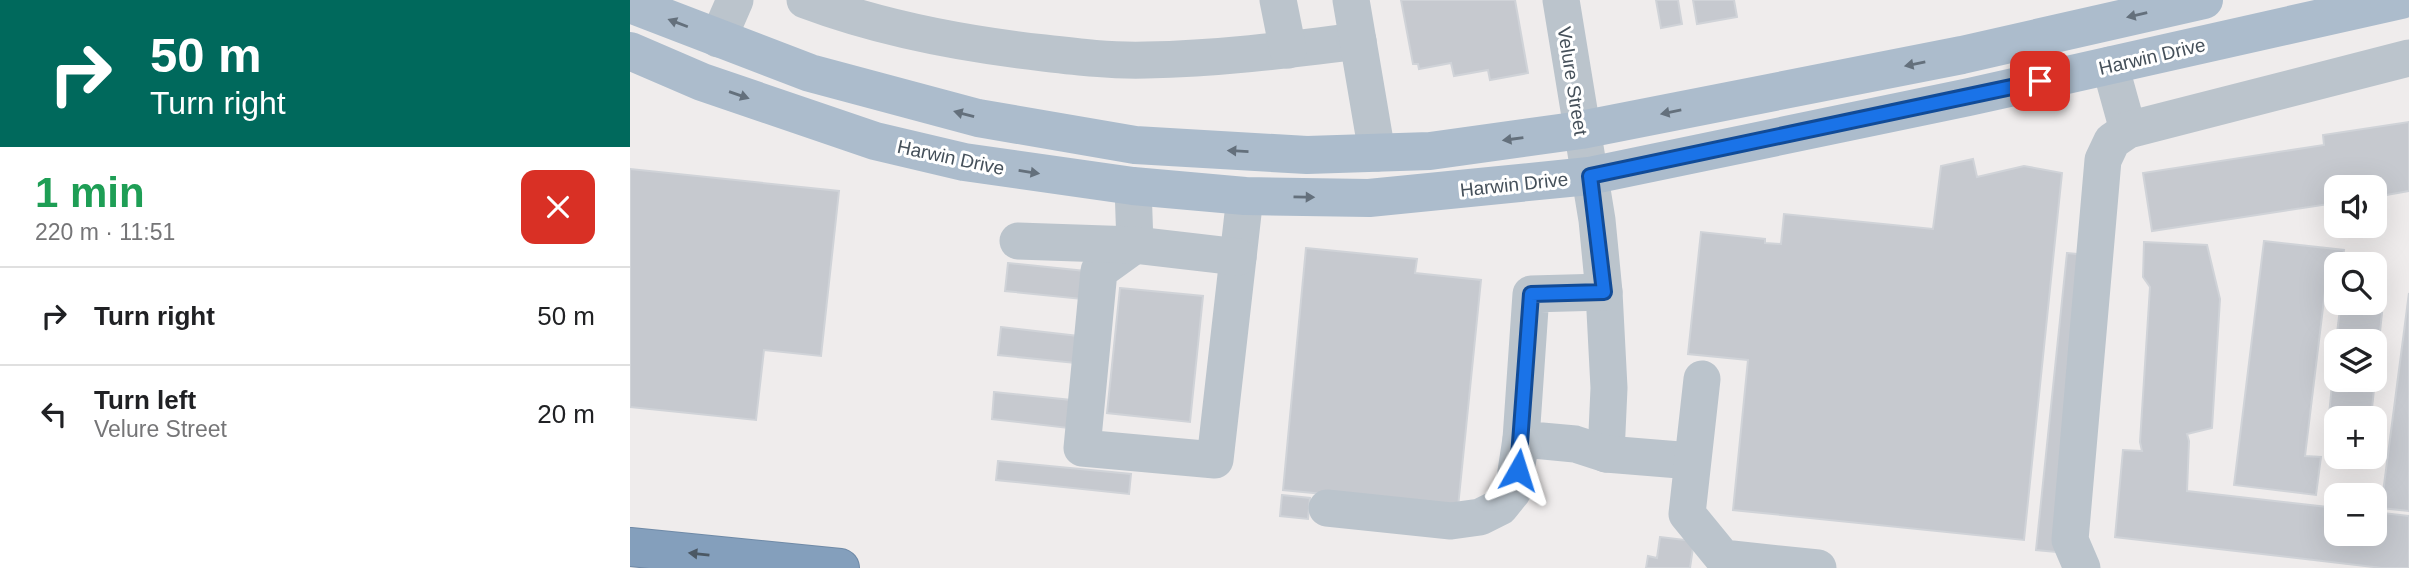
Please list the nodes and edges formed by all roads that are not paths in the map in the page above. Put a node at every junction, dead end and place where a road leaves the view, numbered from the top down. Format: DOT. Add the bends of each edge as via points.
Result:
graph roads {
  1 [pos="735,0"];
  2 [pos="1278,0"];
  3 [pos="1351,0"];
  4 [pos="1561,0"];
  5 [pos="2204,0"];
  6 [pos="2298,0"];
  7 [pos="2401,0"];
  8 [pos="817,2"];
  9 [pos="630,5"];
  10 [pos="2230,38"];
  11 [pos="718,39"];
  12 [pos="1358,41"];
  13 [pos="1288,50"];
  14 [pos="630,51"];
  15 [pos="1962,55"];
  16 [pos="2409,58"];
  17 [pos="2110,65"];
  18 [pos="702,82"];
  19 [pos="1969,97"];
  20 [pos="1581,130"];
  21 [pos="2128,130"];
  22 [pos="1135,145"];
  23 [pos="1377,153"];
  24 [pos="1590,176"];
  25 [pos="1133,186"];
  26 [pos="1245,196"];
  27 [pos="1018,241"];
  28 [pos="1135,245"];
  29 [pos="1238,257"];
  30 [pos="1604,292"];
  31 [pos="1702,379"];
  32 [pos="1521,439"];
  33 [pos="1606,454"];
  34 [pos="1692,461"];
  35 [pos="1327,508"];
  36 [pos="630,547"];
  37 [pos="840,568"];
  38 [pos="1818,568"];
  39 [pos="2082,568"];
  1 -- 11 [label="street"];
  2 -- 13 [label="street"];
  3 -- 12 [label="street"];
  4 -- 20 [label="street, Velure Street"];
  5 -- 15 [label="main road, one-way"];
  6 -- 10 [label="main road" via="2274,6"];
  7 -- 10 [label="main road, Harwin Drive"];
  8 -- 13 [label="street" via="919,34 1076,57 1142,61"];
  11 -- 9 [label="main road, one-way"];
  10 -- 17 [label="main road, Harwin Drive"];
  11 -- 18 [label="main road"];
  22 -- 11 [label="main road, one-way" via="978,118 810,73"];
  12 -- 13 [label="street"];
  12 -- 23 [label="street"];
  14 -- 18 [label="main road, Harwin Drive"];
  15 -- 19 [label="main road"];
  15 -- 20 [label="main road, one-way"];
  16 -- 21 [label="street"];
  17 -- 19 [label="main road, Harwin Drive"];
  17 -- 21 [label="street"];
  18 -- 25 [label="main road, Harwin Drive, one-way" via="887,144 964,162"];
  19 -- 24 [label="main road, Harwin Drive"];
  20 -- 23 [label="main road, one-way" via="1430,151"];
  20 -- 24 [label="street, Velure Street"];
  21 -- 39 [label="street" via="2112,141 2103,160 2070,540"];
  23 -- 22 [label="main road, one-way" via="1307,155"];
  22 -- 25 [label="main road"];
  26 -- 24 [label="main road, Harwin Drive, one-way" via="1369,198"];
  24 -- 30 [label="street, Velure Street"];
  25 -- 26 [label="main road, Harwin Drive"];
  25 -- 28 [label="street"];
  26 -- 29 [label="street"];
  27 -- 28 [label="street"];
  28 -- 29 [label="street"];
  28 -- 29 [label="street" via="1100,271 1082,448 1215,460"];
  30 -- 32 [label="street" via="1531,294"];
  30 -- 33 [label="street, Velure Street" via="1609,387"];
  31 -- 34 [label="street"];
  32 -- 33 [label="street" via="1575,444"];
  32 -- 35 [label="street" via="1513,491 1500,507 1480,517 1451,521"];
  33 -- 34 [label="street"];
  34 -- 38 [label="street" via="1687,514 1723,558"];
  37 -- 36 [label="highway, one-way"];
}
